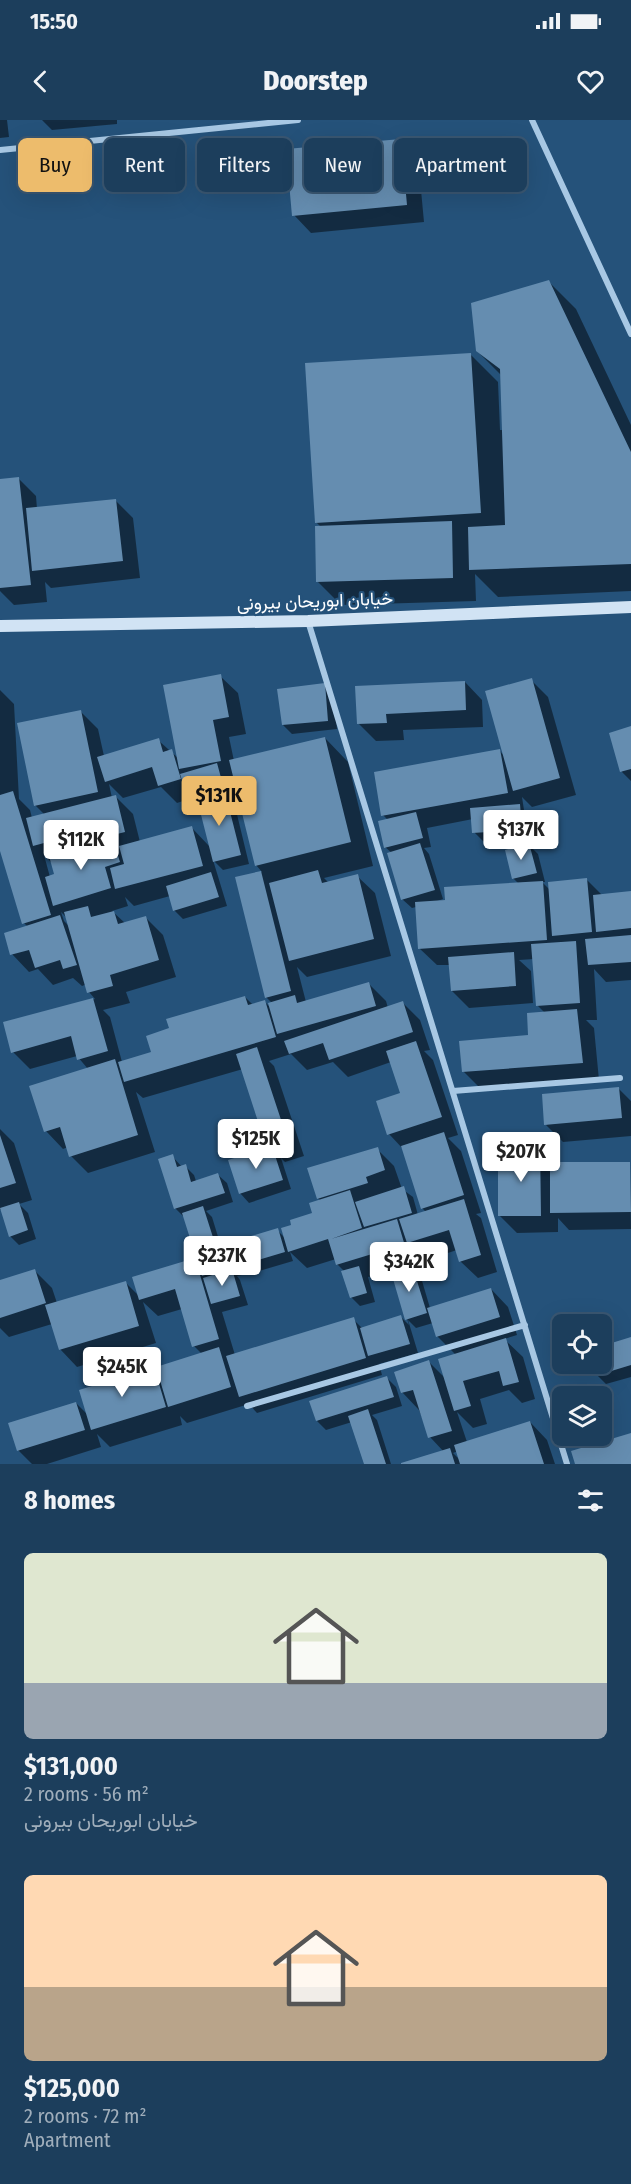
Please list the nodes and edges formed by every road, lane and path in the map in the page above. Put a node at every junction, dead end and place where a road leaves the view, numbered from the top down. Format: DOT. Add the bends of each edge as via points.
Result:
graph roads {
  1 [pos="298,120"];
  2 [pos="532,120"];
  3 [pos="0,150"];
  4 [pos="631,334"];
  5 [pos="631,607"];
  6 [pos="308,621"];
  7 [pos="0,626"];
  8 [pos="620,1078"];
  9 [pos="453,1091"];
  10 [pos="525,1325"];
  11 [pos="247,1406"];
  12 [pos="567,1464"];
  1 -- 3 [label="street"];
  2 -- 4 [label="street"];
  5 -- 6 [label="street, خیابان ابوریحان بیرونی"];
  6 -- 7 [label="street, خیابان ابوریحان بیرونی"];
  6 -- 9 [label="street"];
  8 -- 9 [label="street"];
  9 -- 10 [label="street"];
  10 -- 11 [label="street"];
  10 -- 12 [label="street"];
}
